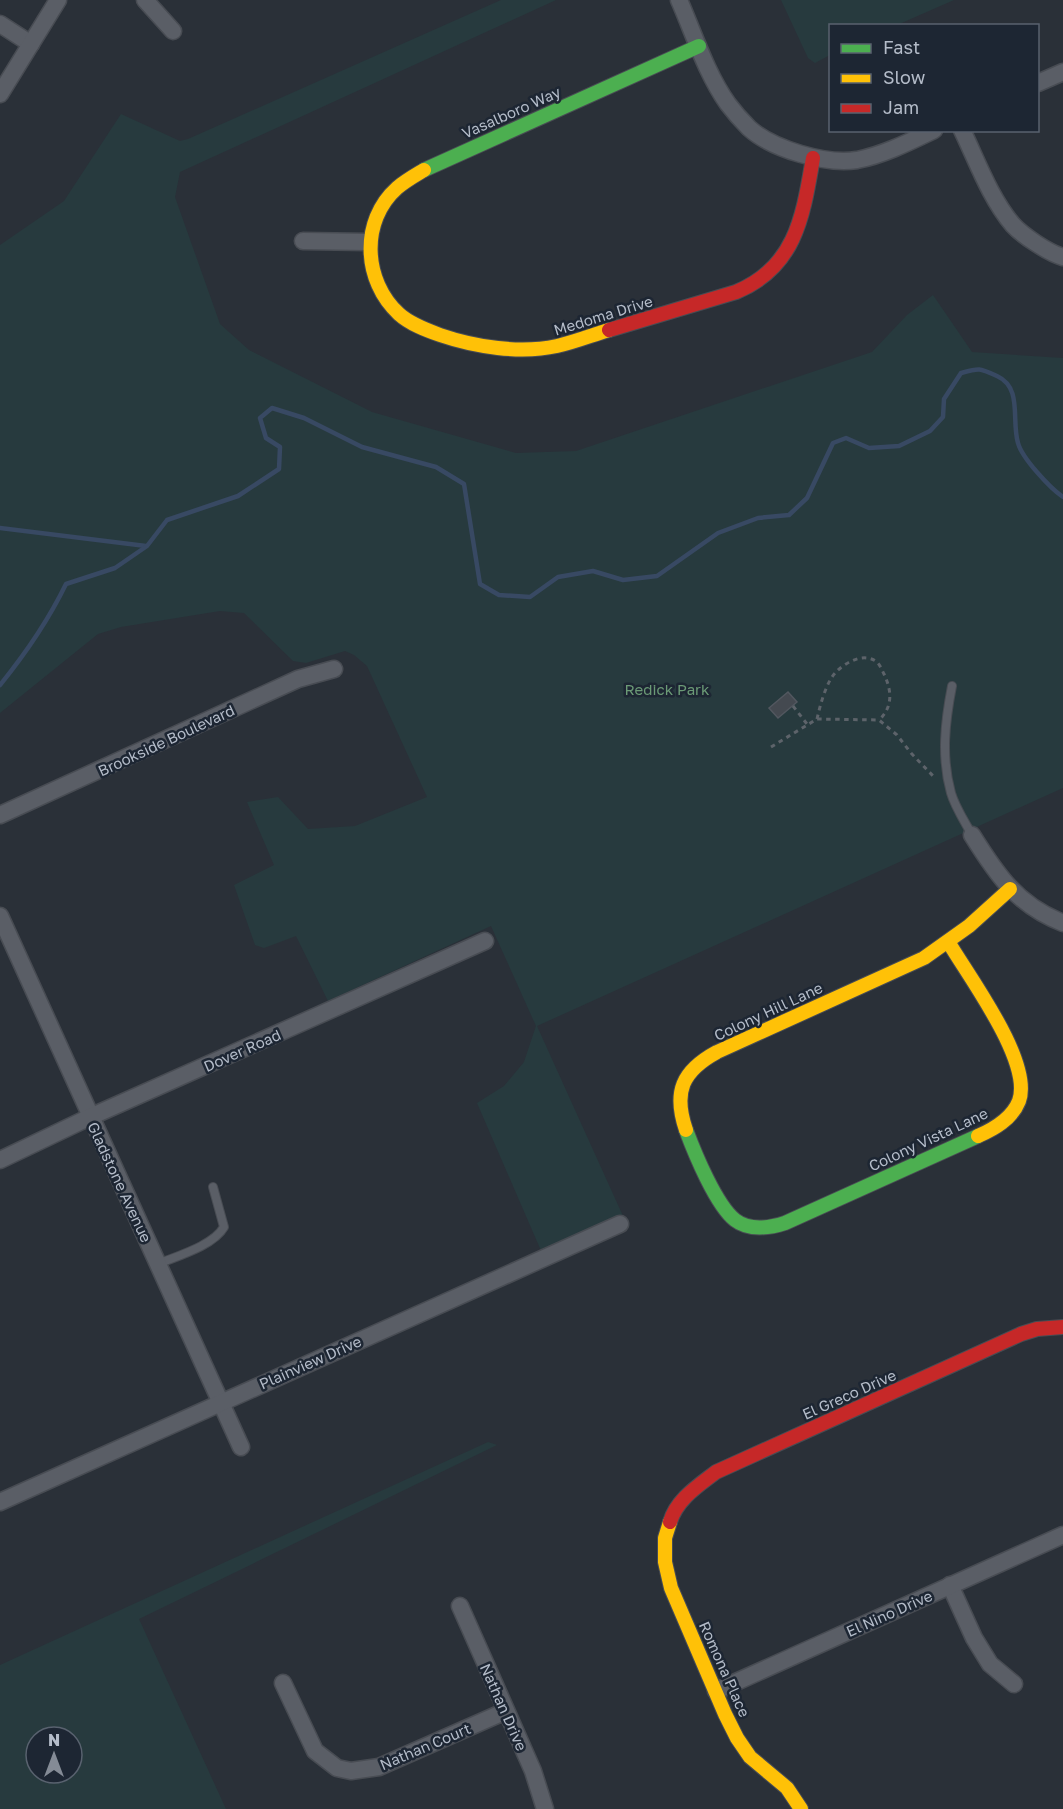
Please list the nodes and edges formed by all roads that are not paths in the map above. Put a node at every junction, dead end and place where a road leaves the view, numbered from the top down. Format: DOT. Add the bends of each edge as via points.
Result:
graph roads {
  1 [pos="58,0"];
  2 [pos="145,0"];
  3 [pos="679,0"];
  4 [pos="0,24"];
  5 [pos="173,31"];
  6 [pos="32,44"];
  7 [pos="699,46"];
  8 [pos="1063,72"];
  9 [pos="1039,83"];
  10 [pos="0,94"];
  11 [pos="930,132"];
  12 [pos="964,132"];
  13 [pos="813,158"];
  14 [pos="303,241"];
  15 [pos="368,242"];
  16 [pos="1063,257"];
  17 [pos="334,669"];
  18 [pos="952,686"];
  19 [pos="0,815"];
  20 [pos="972,835"];
  21 [pos="1010,889"];
  22 [pos="0,916"];
  23 [pos="1063,923"];
  24 [pos="485,941"];
  25 [pos="949,943"];
  26 [pos="90,1117"];
  27 [pos="0,1160"];
  28 [pos="213,1187"];
  29 [pos="620,1224"];
  30 [pos="744,1225"];
  31 [pos="158,1264"];
  32 [pos="1063,1327"];
  33 [pos="222,1402"];
  34 [pos="241,1447"];
  35 [pos="0,1502"];
  36 [pos="669,1522"];
  37 [pos="1063,1534"];
  38 [pos="950,1585"];
  39 [pos="460,1606"];
  40 [pos="284,1683"];
  41 [pos="1014,1684"];
  42 [pos="716,1691"];
  43 [pos="506,1711"];
  44 [pos="545,1809"];
  45 [pos="801,1809"];
  1 -- 6 [label="street"];
  2 -- 5 [label="street"];
  3 -- 7 [label="street"];
  4 -- 6 [label="street"];
  6 -- 10 [label="street"];
  7 -- 13 [label="street" via="728,103 750,129"];
  7 -- 15 [label="street, Vasalboro Way" via="426,169 397,187 374,219"];
  8 -- 9 [label="street"];
  11 -- 13 [label="street" via="857,160"];
  12 -- 16 [label="street" via="1013,226 1052,254"];
  13 -- 15 [label="street, Medoma Drive" via="803,214 791,247 758,282 557,346 523,350 489,346 434,333 406,319 385,297 372,268"];
  14 -- 15 [label="street"];
  17 -- 19 [label="street, Brookside Boulevard" via="298,679"];
  18 -- 20 [label="lane" via="944,756 951,794"];
  20 -- 21 [label="street"];
  21 -- 23 [label="street"];
  21 -- 25 [label="street, Colony Hill Lane"];
  22 -- 26 [label="street, Gladstone Avenue"];
  24 -- 26 [label="street, Dover Road"];
  25 -- 30 [label="street, Colony Hill Lane" via="717,1052 693,1068 684,1080 682,1122 718,1200 729,1215"];
  25 -- 30 [label="street, Colony Vista Lane" via="1017,1060 1022,1086 1013,1111 993,1128 785,1223 765,1228"];
  26 -- 27 [label="street, Dover Road"];
  26 -- 31 [label="street, Gladstone Avenue"];
  28 -- 31 [label="lane" via="224,1227 220,1234"];
  29 -- 33 [label="street, Plainview Drive"];
  31 -- 33 [label="street, Gladstone Avenue"];
  32 -- 36 [label="street, El Greco Drive" via="1021,1334 716,1472 682,1498"];
  33 -- 34 [label="street, Gladstone Avenue"];
  33 -- 35 [label="street, Plainview Drive"];
  36 -- 42 [label="street, Romona Place" via="663,1556 666,1573"];
  37 -- 38 [label="street, El Nino Drive"];
  38 -- 41 [label="street" via="990,1664"];
  38 -- 42 [label="street, El Nino Drive"];
  39 -- 43 [label="street, Nathan Drive"];
  40 -- 43 [label="street, Nathan Court" via="315,1751 337,1768 351,1771 379,1767"];
  42 -- 45 [label="street, Romona Place" via="749,1757 790,1792"];
  43 -- 44 [label="street, Nathan Drive"];
}
